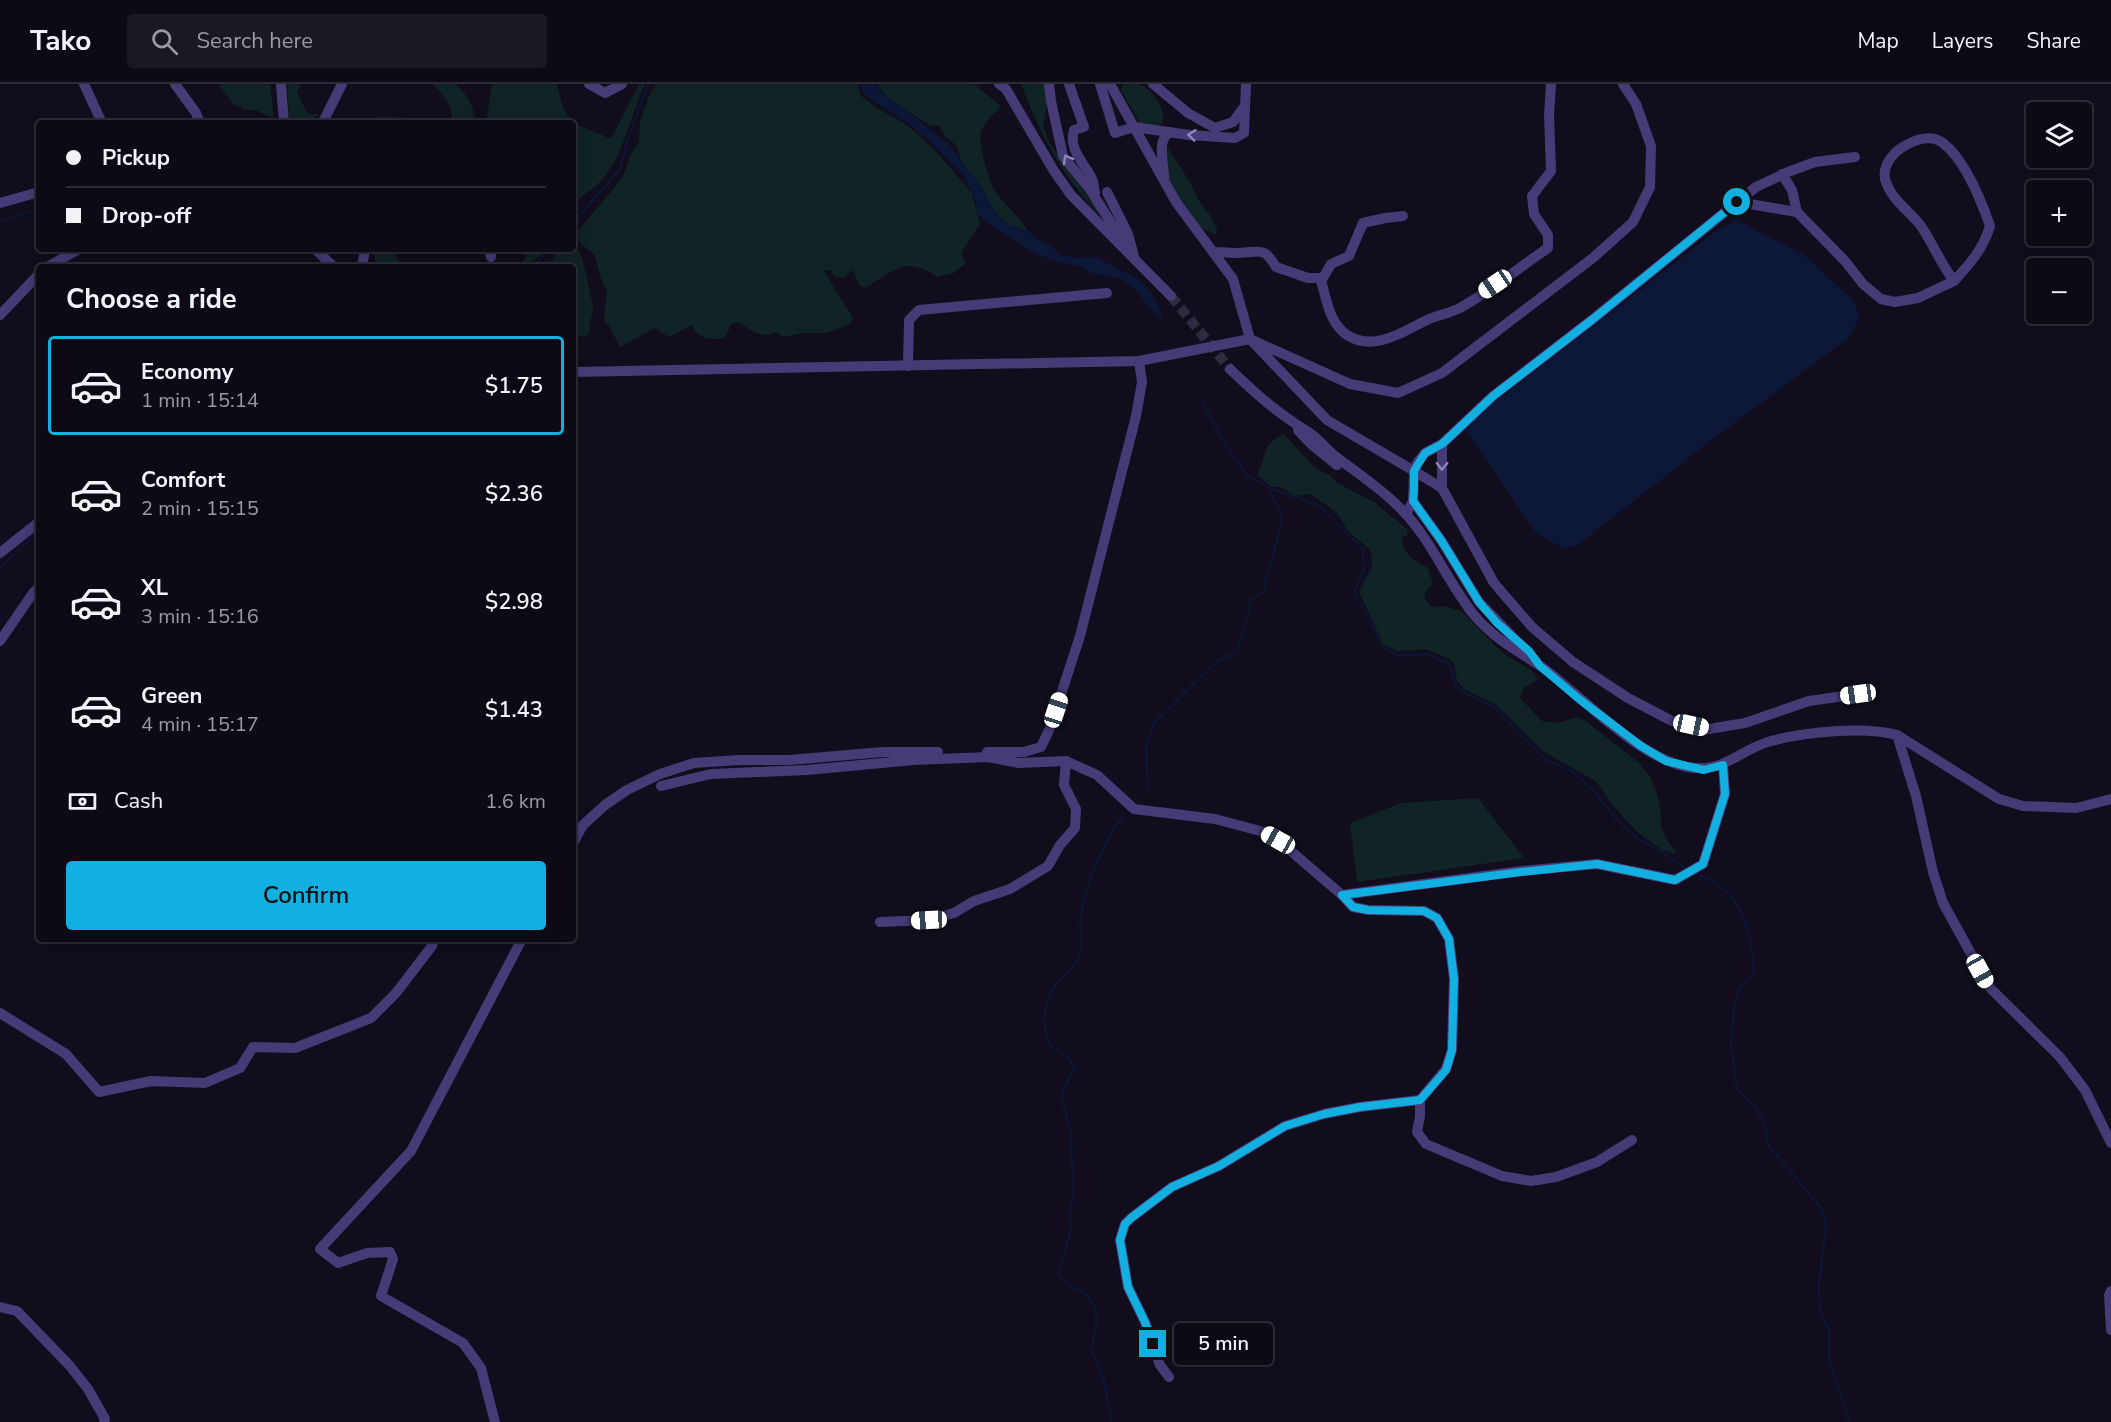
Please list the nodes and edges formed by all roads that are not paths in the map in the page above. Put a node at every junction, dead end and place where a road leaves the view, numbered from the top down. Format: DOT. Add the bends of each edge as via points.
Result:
graph roads {
  1 [pos="84,84"];
  2 [pos="175,84"];
  3 [pos="281,84"];
  4 [pos="342,84"];
  5 [pos="589,84"];
  6 [pos="622,84"];
  7 [pos="999,84"];
  8 [pos="1049,84"];
  9 [pos="1069,84"];
  10 [pos="1153,84"];
  11 [pos="1246,84"];
  12 [pos="1551,84"];
  13 [pos="1623,84"];
  14 [pos="1107,86"];
  15 [pos="1120,103"];
  16 [pos="1107,107"];
  17 [pos="1244,107"];
  18 [pos="101,120"];
  19 [pos="199,120"];
  20 [pos="284,120"];
  21 [pos="324,120"];
  22 [pos="1134,127"];
  23 [pos="1170,132"];
  24 [pos="1855,157"];
  25 [pos="1782,174"];
  26 [pos="1164,180"];
  27 [pos="1107,192"];
  28 [pos="36,193"];
  29 [pos="1096,199"];
  30 [pos="1737,202"];
  31 [pos="0,203"];
  32 [pos="1797,212"];
  33 [pos="1403,216"];
  34 [pos="74,252"];
  35 [pos="318,252"];
  36 [pos="1213,252"];
  37 [pos="1135,260"];
  38 [pos="52,264"];
  39 [pos="331,264"];
  40 [pos="36,277"];
  41 [pos="1320,278"];
  42 [pos="1954,281"];
  43 [pos="1107,293"];
  44 [pos="1171,296"];
  45 [pos="0,315"];
  46 [pos="1250,339"];
  47 [pos="1139,361"];
  48 [pos="908,366"];
  49 [pos="1230,369"];
  50 [pos="576,372"];
  51 [pos="1442,444"];
  52 [pos="1414,471"];
  53 [pos="1442,488"];
  54 [pos="1413,501"];
  55 [pos="1406,514"];
  56 [pos="36,524"];
  57 [pos="0,553"];
  58 [pos="36,590"];
  59 [pos="0,641"];
  60 [pos="1540,666"];
  61 [pos="1858,694"];
  62 [pos="1897,735"];
  63 [pos="1066,761"];
  64 [pos="1723,765"];
  65 [pos="661,786"];
  66 [pos="2111,799"];
  67 [pos="576,838"];
  68 [pos="1342,895"];
  69 [pos="880,922"];
  70 [pos="433,942"];
  71 [pos="520,942"];
  72 [pos="0,1013"];
  73 [pos="1420,1100"];
  74 [pos="1632,1140"];
  75 [pos="2111,1143"];
  76 [pos="2111,1291"];
  77 [pos="0,1307"];
  78 [pos="2111,1330"];
  79 [pos="1169,1377"];
  80 [pos="104,1422"];
  81 [pos="495,1422"];
  1 -- 18 [label="street"];
  2 -- 19 [label="street"];
  3 -- 20 [label="street"];
  4 -- 21 [label="street"];
  5 -- 6 [label="street" via="605,93"];
  7 -- 37 [label="street" via="1006,89 1071,195"];
  29 -- 8 [label="street, one-way" via="1063,156"];
  9 -- 29 [label="street" via="1084,128 1074,130 1074,148 1092,179"];
  10 -- 17 [label="street" via="1188,113 1215,128 1233,122"];
  11 -- 17 [label="street"];
  12 -- 41 [label="street" via="1551,171 1532,196 1534,214 1548,235 1548,249 1459,308 1380,341 1347,335 1335,323"];
  13 -- 46 [label="street" via="1636,104 1651,146 1650,187 1633,222 1594,258 1442,373 1398,393 1369,388 1350,384"];
  14 -- 15 [label="street"];
  14 -- 16 [label="street"];
  15 -- 16 [label="street"];
  15 -- 22 [label="street"];
  16 -- 22 [label="street" via="1115,133"];
  17 -- 23 [label="street, one-way" via="1244,133 1235,138"];
  22 -- 23 [label="street"];
  22 -- 26 [label="street"];
  23 -- 26 [label="street" via="1161,142"];
  24 -- 25 [label="street" via="1815,162"];
  25 -- 30 [label="street"];
  25 -- 32 [label="street" via="1792,190"];
  26 -- 36 [label="street"];
  27 -- 37 [label="street" via="1128,234"];
  28 -- 31 [label="street"];
  29 -- 37 [label="street"];
  30 -- 32 [label="street"];
  30 -- 51 [label="street" via="1493,396"];
  32 -- 42 [label="street" via="1881,299 1895,302 1917,298"];
  33 -- 41 [label="street" via="1363,223 1349,256 1331,264"];
  34 -- 38 [label="street"];
  35 -- 39 [label="street"];
  36 -- 41 [label="street" via="1261,250 1276,267"];
  36 -- 46 [label="street" via="1233,279"];
  37 -- 44 [label="street"];
  40 -- 45 [label="street"];
  42 -- 42 [label="street" via="1921,226 1893,195 1886,180 1884,168 1910,141 1942,141 1970,180 1990,226 1985,243"];
  43 -- 48 [label="street" via="919,310 909,320"];
  46 -- 47 [label="street"];
  46 -- 52 [label="street" via="1327,420"];
  47 -- 48 [label="street"];
  47 -- 67 [label="street" via="1143,382 1130,440 1080,636 1041,747 1024,752 882,752 694,763 627,790 604,805"];
  48 -- 50 [label="street"];
  49 -- 55 [label="street" via="1292,422 1365,476"];
  51 -- 52 [label="street" via="1425,453"];
  51 -- 53 [label="street, one-way"];
  52 -- 53 [label="street"];
  52 -- 54 [label="street"];
  53 -- 61 [label="street" via="1494,583 1532,627 1573,662 1672,721 1709,729 1745,723 1809,701"];
  54 -- 55 [label="street"];
  54 -- 60 [label="street" via="1479,602"];
  55 -- 60 [label="street" via="1476,617 1513,650"];
  56 -- 57 [label="street"];
  58 -- 59 [label="street"];
  60 -- 64 [label="street" via="1586,705 1666,761 1704,770"];
  62 -- 64 [label="street" via="1851,730 1802,735 1748,749"];
  62 -- 66 [label="street" via="2000,799 2023,807 2076,808"];
  62 -- 75 [label="street" via="1943,903 1990,988 2060,1057 2085,1090"];
  63 -- 65 [label="street" via="1019,762 988,757 914,760 711,774"];
  63 -- 68 [label="street" via="1097,775 1134,809 1215,819 1264,832"];
  63 -- 69 [label="street" via="1064,785 1077,809 1075,828 1048,866 1010,889 974,901 954,913 929,920"];
  64 -- 68 [label="street" via="1725,794 1703,864 1675,880 1597,864"];
  68 -- 73 [label="street" via="1353,907 1368,910 1424,911 1437,918 1449,939 1454,979 1452,1050 1446,1070"];
  70 -- 72 [label="street" via="396,993 371,1018 295,1048 253,1047 240,1068 205,1083 151,1081 99,1092 66,1054"];
  71 -- 81 [label="street" via="411,1151 320,1249 338,1263 366,1253 390,1252 393,1259 381,1296 463,1343 481,1368"];
  73 -- 74 [label="street" via="1417,1132 1426,1144 1502,1176 1531,1181 1556,1177 1597,1162"];
  73 -- 79 [label="street" via="1360,1107 1285,1126 1219,1166 1172,1187 1125,1224 1120,1240 1128,1287 1160,1365"];
  76 -- 78 [label="street"];
  77 -- 80 [label="street" via="17,1311 70,1366 88,1389"];
}
